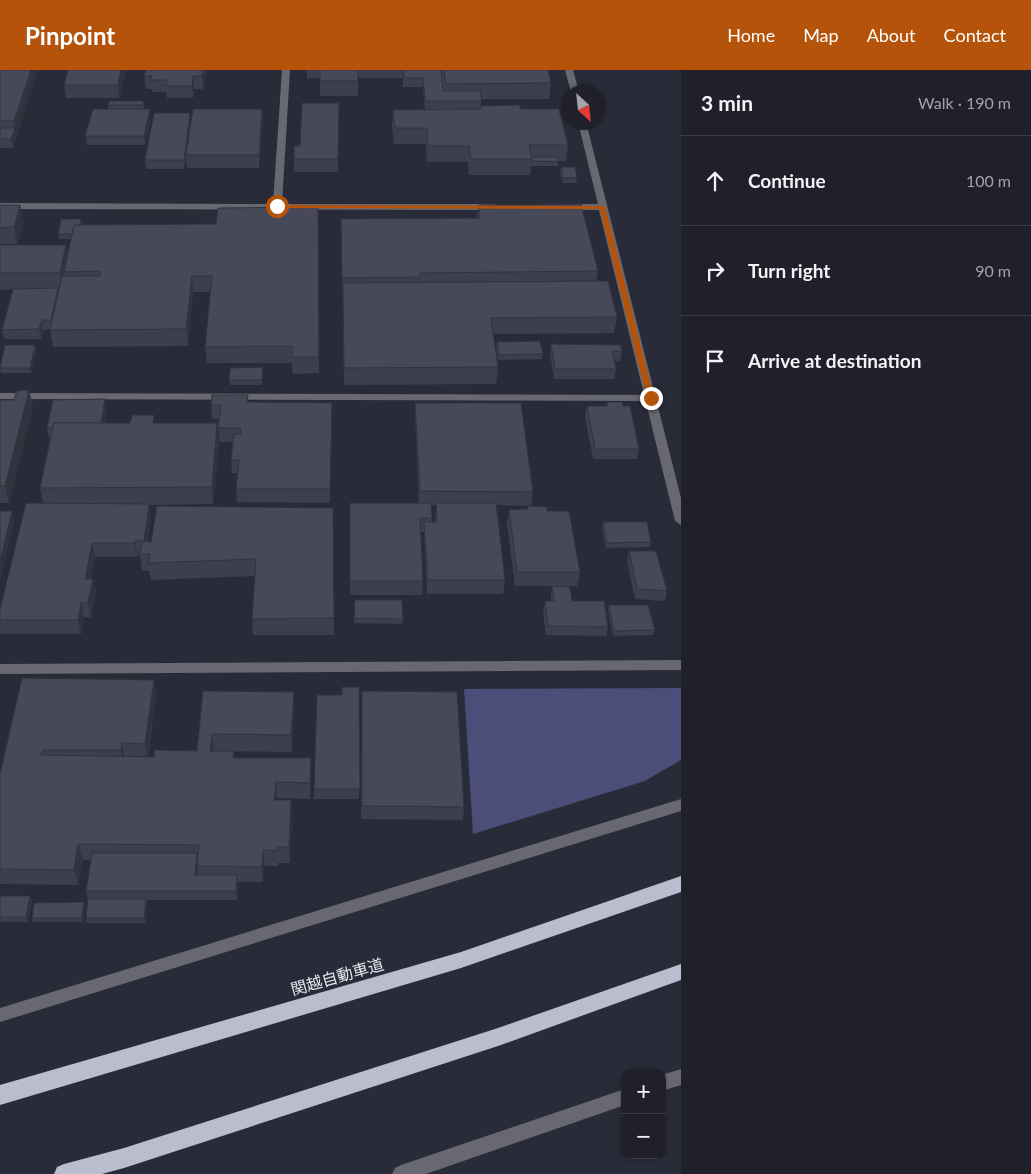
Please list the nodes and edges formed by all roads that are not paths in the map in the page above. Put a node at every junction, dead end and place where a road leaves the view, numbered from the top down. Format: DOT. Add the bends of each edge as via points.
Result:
graph roads {
  1 [pos="286,70"];
  2 [pos="569,70"];
  3 [pos="573,85"];
  4 [pos="584,130"];
  5 [pos="0,206"];
  6 [pos="277,206"];
  7 [pos="504,207"];
  8 [pos="553,207"];
  9 [pos="602,207"];
  10 [pos="0,396"];
  11 [pos="651,398"];
  12 [pos="678,496"];
  13 [pos="681,521"];
  14 [pos="681,665"];
  15 [pos="0,669"];
  16 [pos="681,805"];
  17 [pos="681,884"];
  18 [pos="681,972"];
  19 [pos="0,1015"];
  20 [pos="681,1076"];
  21 [pos="666,1082"];
  22 [pos="0,1095"];
  23 [pos="621,1098"];
  24 [pos="64,1174"];
  25 [pos="401,1174"];
  1 -- 6 [label="street"];
  2 -- 3 [label="street"];
  4 -- 9 [label="street"];
  5 -- 6 [label="street"];
  6 -- 7 [label="street"];
  8 -- 9 [label="street"];
  9 -- 11 [label="street"];
  10 -- 11 [label="street"];
  11 -- 12 [label="street"];
  12 -- 13 [label="street"];
  14 -- 15 [label="street"];
  16 -- 19 [label="street"];
  17 -- 22 [label="highway, 関越自動車道" via="462,960"];
  18 -- 24 [label="highway" via="498,1037 124,1158"];
  20 -- 21 [label="street"];
  23 -- 25 [label="street"];
}
